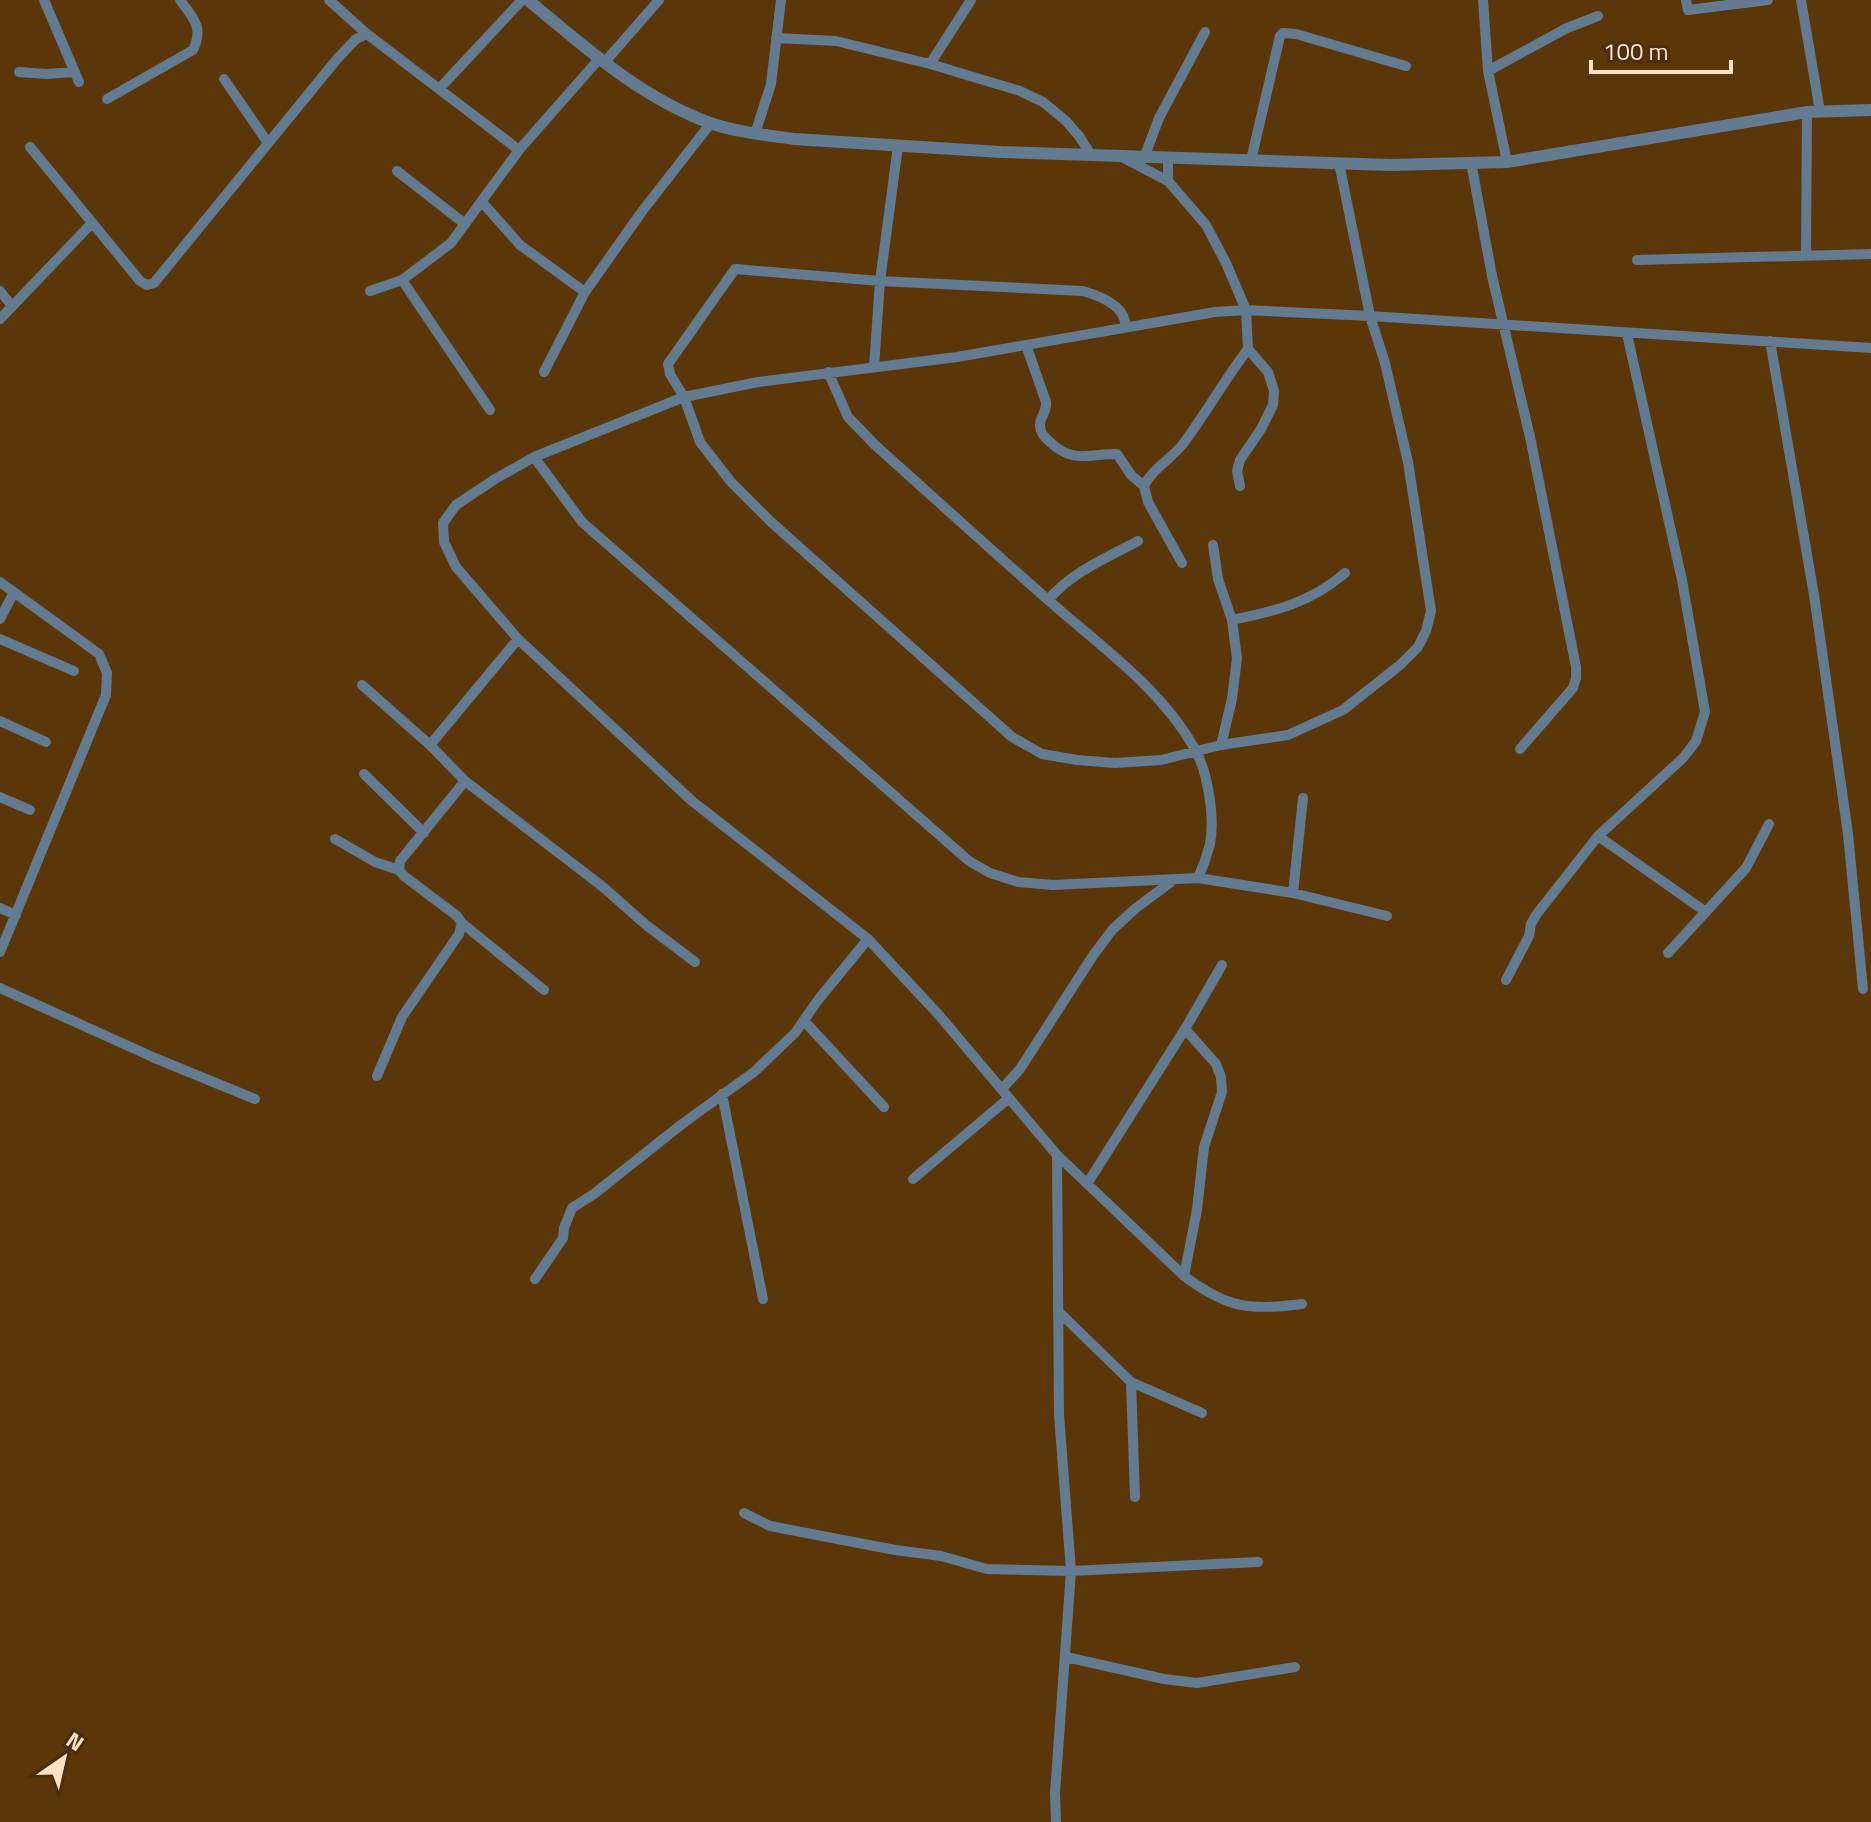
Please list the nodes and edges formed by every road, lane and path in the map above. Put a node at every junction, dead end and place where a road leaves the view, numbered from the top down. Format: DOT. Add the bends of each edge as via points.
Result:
graph roads {
  1 [pos="44,0"];
  2 [pos="180,0"];
  3 [pos="329,0"];
  4 [pos="522,0"];
  5 [pos="528,0"];
  6 [pos="659,0"];
  7 [pos="781,0"];
  8 [pos="971,0"];
  9 [pos="1483,0"];
  10 [pos="1686,0"];
  11 [pos="1768,0"];
  12 [pos="1801,0"];
  13 [pos="1598,16"];
  14 [pos="1205,32"];
  15 [pos="367,34"];
  16 [pos="776,38"];
  17 [pos="601,61"];
  18 [pos="930,64"];
  19 [pos="1406,66"];
  20 [pos="1488,71"];
  21 [pos="19,72"];
  22 [pos="224,79"];
  23 [pos="439,89"];
  24 [pos="107,99"];
  25 [pos="1871,110"];
  26 [pos="1813,111"];
  27 [pos="711,123"];
  28 [pos="755,134"];
  29 [pos="268,143"];
  30 [pos="898,146"];
  31 [pos="30,147"];
  32 [pos="519,150"];
  33 [pos="1091,155"];
  34 [pos="1121,157"];
  35 [pos="1144,158"];
  36 [pos="1168,158"];
  37 [pos="1251,160"];
  38 [pos="1471,162"];
  39 [pos="1507,162"];
  40 [pos="1339,163"];
  41 [pos="397,171"];
  42 [pos="1168,181"];
  43 [pos="482,202"];
  44 [pos="92,223"];
  45 [pos="465,224"];
  46 [pos="1871,254"];
  47 [pos="1806,256"];
  48 [pos="1637,260"];
  49 [pos="402,280"];
  50 [pos="880,281"];
  51 [pos="0,291"];
  52 [pos="370,291"];
  53 [pos="585,292"];
  54 [pos="12,306"];
  55 [pos="1246,310"];
  56 [pos="1370,316"];
  57 [pos="0,319"];
  58 [pos="1503,325"];
  59 [pos="1125,327"];
  60 [pos="1627,334"];
  61 [pos="1770,341"];
  62 [pos="1026,345"];
  63 [pos="1871,348"];
  64 [pos="1248,349"];
  65 [pos="874,367"];
  66 [pos="544,372"];
  67 [pos="828,372"];
  68 [pos="684,397"];
  69 [pos="490,410"];
  70 [pos="534,457"];
  71 [pos="1144,486"];
  72 [pos="1240,486"];
  73 [pos="1138,541"];
  74 [pos="1213,545"];
  75 [pos="1182,563"];
  76 [pos="1345,573"];
  77 [pos="0,582"];
  78 [pos="14,592"];
  79 [pos="1048,600"];
  80 [pos="0,619"];
  81 [pos="1232,620"];
  82 [pos="0,639"];
  83 [pos="518,639"];
  84 [pos="74,671"];
  85 [pos="362,685"];
  86 [pos="0,721"];
  87 [pos="46,742"];
  88 [pos="430,745"];
  89 [pos="1221,745"];
  90 [pos="1520,749"];
  91 [pos="1196,752"];
  92 [pos="364,774"];
  93 [pos="465,781"];
  94 [pos="0,797"];
  95 [pos="1303,798"];
  96 [pos="30,810"];
  97 [pos="1769,824"];
  98 [pos="424,833"];
  99 [pos="1598,836"];
  100 [pos="335,839"];
  101 [pos="399,870"];
  102 [pos="1198,878"];
  103 [pos="1173,881"];
  104 [pos="1293,893"];
  105 [pos="0,908"];
  106 [pos="1706,912"];
  107 [pos="16,915"];
  108 [pos="1387,916"];
  109 [pos="462,923"];
  110 [pos="868,939"];
  111 [pos="0,952"];
  112 [pos="1668,953"];
  113 [pos="695,962"];
  114 [pos="1222,965"];
  115 [pos="1506,980"];
  116 [pos="0,988"];
  117 [pos="1863,989"];
  118 [pos="544,990"];
  119 [pos="805,1022"];
  120 [pos="1185,1029"];
  121 [pos="377,1076"];
  122 [pos="1006,1093"];
  123 [pos="722,1094"];
  124 [pos="255,1099"];
  125 [pos="884,1107"];
  126 [pos="1057,1155"];
  127 [pos="913,1179"];
  128 [pos="1087,1184"];
  129 [pos="1184,1276"];
  130 [pos="535,1279"];
  131 [pos="763,1299"];
  132 [pos="1302,1304"];
  133 [pos="1058,1311"];
  134 [pos="1131,1382"];
  135 [pos="1202,1413"];
  136 [pos="1135,1497"];
  137 [pos="744,1513"];
  138 [pos="1258,1562"];
  139 [pos="1071,1571"];
  140 [pos="1066,1657"];
  141 [pos="1295,1667"];
  142 [pos="1056,1822"];
  1 -- 21 [label="street" via="77,77"];
  2 -- 24 [label="street" via="196,23 199,39 193,50"];
  3 -- 15 [label="street"];
  4 -- 23 [label="street"];
  5 -- 17 [label="street"];
  6 -- 17 [label="street"];
  7 -- 16 [label="street"];
  8 -- 18 [label="street"];
  9 -- 20 [label="street"];
  10 -- 11 [label="street" via="1688,10"];
  12 -- 26 [label="street"];
  13 -- 20 [label="street"];
  14 -- 35 [label="street"];
  15 -- 23 [label="street"];
  15 -- 29 [label="street" via="337,59"];
  16 -- 18 [label="street" via="836,41"];
  16 -- 28 [label="street" via="771,84"];
  17 -- 27 [label="street" via="643,91"];
  17 -- 32 [label="street"];
  18 -- 33 [label="street" via="1043,102 1066,121"];
  19 -- 37 [label="street" via="1283,33"];
  20 -- 39 [label="street"];
  22 -- 29 [label="street"];
  23 -- 32 [label="street"];
  25 -- 26 [label="street"];
  26 -- 39 [label="street"];
  26 -- 47 [label="street"];
  27 -- 28 [label="street"];
  27 -- 53 [label="street"];
  28 -- 30 [label="street"];
  29 -- 44 [label="street" via="154,283 140,281"];
  30 -- 33 [label="street"];
  30 -- 50 [label="street"];
  31 -- 44 [label="street"];
  32 -- 43 [label="street"];
  33 -- 34 [label="street"];
  34 -- 35 [label="street"];
  34 -- 42 [label="street"];
  35 -- 36 [label="street"];
  36 -- 37 [label="street"];
  36 -- 42 [label="street"];
  37 -- 40 [label="street"];
  38 -- 39 [label="street"];
  38 -- 40 [label="street"];
  38 -- 58 [label="street"];
  40 -- 56 [label="street"];
  41 -- 45 [label="street"];
  42 -- 55 [label="street" via="1206,225"];
  43 -- 45 [label="street"];
  43 -- 53 [label="street" via="520,245"];
  44 -- 54 [label="street"];
  45 -- 49 [label="street" via="451,243"];
  46 -- 47 [label="street"];
  47 -- 48 [label="street"];
  49 -- 52 [label="street"];
  49 -- 69 [label="street"];
  50 -- 59 [label="street" via="1083,291 1112,303 1126,319"];
  50 -- 65 [label="street"];
  50 -- 68 [label="street" via="735,269 668,364"];
  51 -- 54 [label="street"];
  53 -- 66 [label="street"];
  54 -- 57 [label="street"];
  55 -- 56 [label="street"];
  55 -- 59 [label="street"];
  55 -- 64 [label="street"];
  56 -- 58 [label="street"];
  56 -- 89 [label="street" via="1408,462 1431,611 1426,631 1400,665 1343,710 1288,735"];
  58 -- 60 [label="street"];
  58 -- 90 [label="street" via="1576,667 1573,688"];
  59 -- 62 [label="street"];
  60 -- 61 [label="street"];
  60 -- 99 [label="street" via="1682,580 1705,712 1696,741 1683,758"];
  61 -- 63 [label="street"];
  61 -- 117 [label="street" via="1819,625"];
  62 -- 65 [label="street"];
  62 -- 71 [label="street" via="1046,402 1040,430 1049,441 1080,457 1117,454"];
  64 -- 71 [label="street" via="1181,447"];
  64 -- 72 [label="street" via="1268,372 1274,391 1273,405 1240,460"];
  65 -- 67 [label="street"];
  67 -- 68 [label="street"];
  67 -- 79 [label="street" via="848,417 875,445"];
  68 -- 70 [label="street"];
  68 -- 91 [label="street" via="700,442 731,482 1012,737 1042,754 1077,760 1161,760"];
  70 -- 83 [label="street" via="456,505 443,523 444,542 456,567"];
  70 -- 103 [label="street" via="582,522 969,861 1018,882"];
  71 -- 75 [label="street"];
  73 -- 79 [label="street" via="1066,581"];
  74 -- 81 [label="street"];
  76 -- 81 [label="street" via="1307,600"];
  77 -- 78 [label="street"];
  78 -- 80 [label="street"];
  78 -- 107 [label="street" via="99,654 107,673 106,695"];
  79 -- 91 [label="street" via="1150,690"];
  81 -- 89 [label="street" via="1237,658"];
  82 -- 84 [label="street"];
  83 -- 88 [label="street"];
  83 -- 110 [label="street" via="692,801"];
  85 -- 88 [label="street"];
  86 -- 87 [label="street"];
  88 -- 93 [label="street"];
  89 -- 91 [label="street"];
  91 -- 102 [label="street" via="1211,812 1211,841"];
  92 -- 98 [label="street"];
  93 -- 98 [label="street"];
  93 -- 113 [label="street"];
  94 -- 96 [label="street"];
  95 -- 104 [label="street"];
  97 -- 106 [label="street" via="1746,868"];
  98 -- 101 [label="street" via="400,861"];
  99 -- 106 [label="street"];
  99 -- 115 [label="street" via="1536,915"];
  100 -- 101 [label="street"];
  101 -- 109 [label="street"];
  102 -- 103 [label="street"];
  102 -- 104 [label="street"];
  103 -- 122 [label="street" via="1113,929"];
  104 -- 108 [label="street"];
  105 -- 107 [label="street"];
  106 -- 112 [label="street"];
  107 -- 111 [label="street"];
  109 -- 118 [label="street"];
  109 -- 121 [label="street" via="402,1017"];
  110 -- 119 [label="street"];
  110 -- 122 [label="street"];
  114 -- 120 [label="street"];
  116 -- 124 [label="street"];
  119 -- 123 [label="street" via="754,1072"];
  119 -- 125 [label="street"];
  120 -- 128 [label="street"];
  120 -- 129 [label="street" via="1216,1064 1222,1092 1204,1147"];
  122 -- 126 [label="street"];
  122 -- 127 [label="street"];
  123 -- 130 [label="street" via="572,1208 563,1238"];
  123 -- 131 [label="street"];
  126 -- 128 [label="street"];
  126 -- 133 [label="street"];
  128 -- 129 [label="street"];
  129 -- 132 [label="street" via="1237,1306"];
  133 -- 134 [label="street"];
  133 -- 139 [label="street" via="1059,1415"];
  134 -- 135 [label="street"];
  134 -- 136 [label="street"];
  137 -- 139 [label="street" via="770,1526 987,1569"];
  138 -- 139 [label="street"];
  139 -- 140 [label="street"];
  140 -- 141 [label="street" via="1197,1683"];
  140 -- 142 [label="street"];
}
